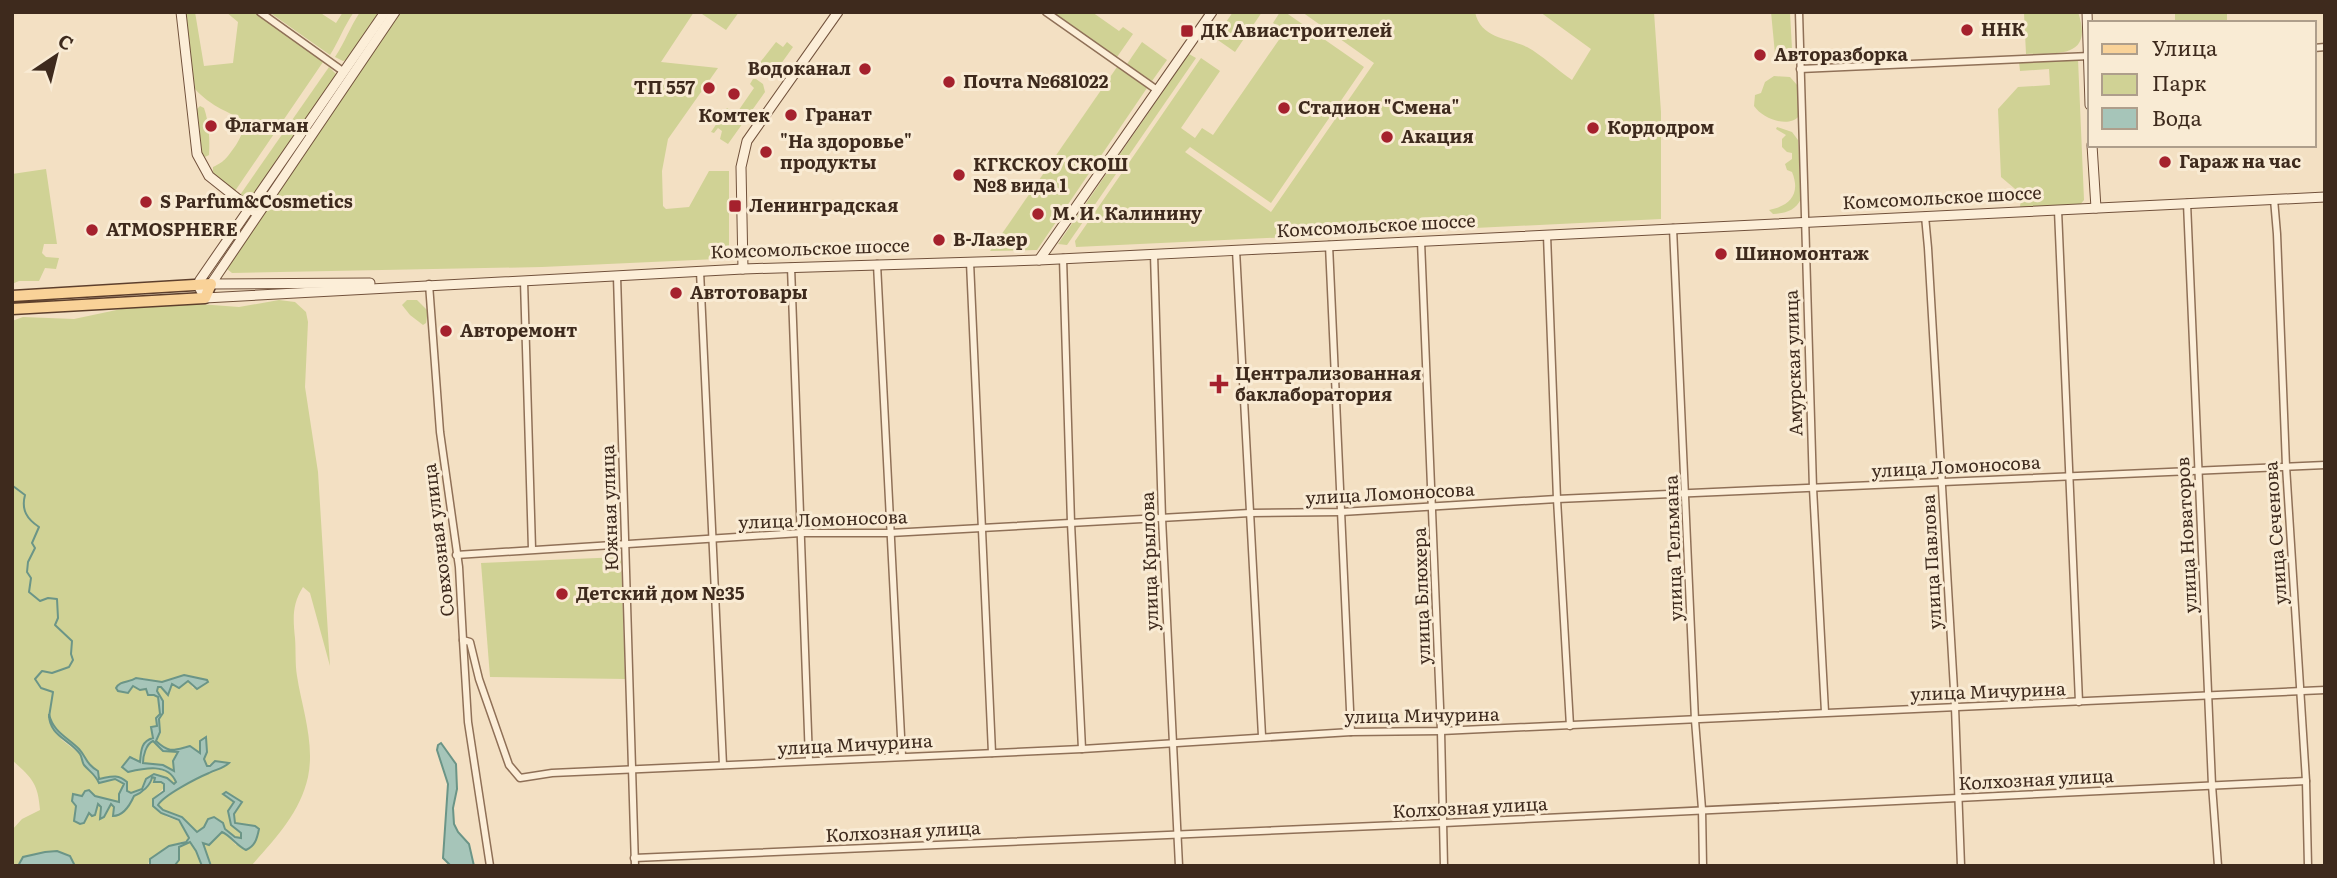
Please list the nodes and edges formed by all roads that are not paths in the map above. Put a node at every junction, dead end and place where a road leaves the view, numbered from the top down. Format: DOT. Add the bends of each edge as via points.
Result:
graph roads {
  1 [pos="181,12"];
  2 [pos="260,12"];
  3 [pos="385,12"];
  4 [pos="395,12"];
  5 [pos="838,12"];
  6 [pos="1046,12"];
  7 [pos="1212,12"];
  8 [pos="1799,12"];
  9 [pos="2087,12"];
  10 [pos="2088,34"];
  11 [pos="2088,56"];
  12 [pos="1800,69"];
  13 [pos="347,74"];
  14 [pos="1157,90"];
  15 [pos="2092,147"];
  16 [pos="2325,197"];
  17 [pos="2274,199"];
  18 [pos="2186,203"];
  19 [pos="2096,208"];
  20 [pos="2058,209"];
  21 [pos="253,211"];
  22 [pos="1925,216"];
  23 [pos="1804,222"];
  24 [pos="1673,229"];
  25 [pos="1547,235"];
  26 [pos="1421,241"];
  27 [pos="1329,245"];
  28 [pos="1236,250"];
  29 [pos="1154,254"];
  30 [pos="1063,258"];
  31 [pos="1039,260"];
  32 [pos="970,262"];
  33 [pos="877,264"];
  34 [pos="791,267"];
  35 [pos="743,269"];
  36 [pos="700,271"];
  37 [pos="617,276"];
  38 [pos="524,281"];
  39 [pos="211,284"];
  40 [pos="429,284"];
  41 [pos="198,285"];
  42 [pos="322,287"];
  43 [pos="12,296"];
  44 [pos="205,298"];
  45 [pos="12,309"];
  46 [pos="2325,465"];
  47 [pos="2286,466"];
  48 [pos="2197,469"];
  49 [pos="2069,475"];
  50 [pos="1942,482"];
  51 [pos="1813,488"];
  52 [pos="1686,494"];
  53 [pos="1557,499"];
  54 [pos="1432,507"];
  55 [pos="1341,512"];
  56 [pos="1250,513"];
  57 [pos="1162,518"];
  58 [pos="1071,523"];
  59 [pos="981,527"];
  60 [pos="801,533"];
  61 [pos="890,533"];
  62 [pos="713,538"];
  63 [pos="625,545"];
  64 [pos="532,549"];
  65 [pos="456,555"];
  66 [pos="463,640"];
  67 [pos="2325,690"];
  68 [pos="2301,691"];
  69 [pos="2208,695"];
  70 [pos="2079,702"];
  71 [pos="1955,707"];
  72 [pos="1825,712"];
  73 [pos="1695,720"];
  74 [pos="1570,726"];
  75 [pos="1441,731"];
  76 [pos="1351,732"];
  77 [pos="1262,736"];
  78 [pos="1172,743"];
  79 [pos="1082,749"];
  80 [pos="992,753"];
  81 [pos="902,756"];
  82 [pos="809,760"];
  83 [pos="723,765"];
  84 [pos="633,770"];
  85 [pos="520,778"];
  86 [pos="2306,781"];
  87 [pos="2212,785"];
  88 [pos="1958,798"];
  89 [pos="1702,809"];
  90 [pos="1444,824"];
  91 [pos="1178,834"];
  92 [pos="634,862"];
  93 [pos="490,866"];
  94 [pos="1179,866"];
  95 [pos="1444,866"];
  96 [pos="1703,866"];
  97 [pos="1961,866"];
  98 [pos="2218,866"];
  99 [pos="2308,866"];
  1 -- 21 [label="main road" via="197,154 209,176"];
  2 -- 13 [label="street"];
  3 -- 13 [label="main road"];
  4 -- 13 [label="main road"];
  5 -- 35 [label="main road" via="747,141 741,167"];
  6 -- 14 [label="street"];
  7 -- 14 [label="main road"];
  8 -- 12 [label="street, Амурская улица"];
  9 -- 10 [label="main road"];
  11 -- 12 [label="street"];
  12 -- 23 [label="street, Амурская улица"];
  13 -- 21 [label="main road"];
  14 -- 31 [label="main road"];
  15 -- 19 [label="main road"];
  16 -- 17 [label="main road, Комсомольское шоссе"];
  17 -- 18 [label="main road, Комсомольское шоссе"];
  17 -- 47 [label="street, улица Сеченова"];
  18 -- 19 [label="main road, Комсомольское шоссе"];
  18 -- 48 [label="street, улица Новаторов"];
  19 -- 20 [label="main road, Комсомольское шоссе"];
  20 -- 22 [label="main road, Комсомольское шоссе"];
  20 -- 49 [label="street"];
  21 -- 39 [label="main road"];
  21 -- 41 [label="main road"];
  22 -- 23 [label="main road, Комсомольское шоссе"];
  22 -- 50 [label="street, улица Павлова"];
  23 -- 24 [label="main road, Комсомольское шоссе"];
  23 -- 51 [label="street, Амурская улица"];
  24 -- 25 [label="main road, Комсомольское шоссе"];
  24 -- 52 [label="street, улица Тельмана"];
  25 -- 26 [label="main road, Комсомольское шоссе"];
  25 -- 53 [label="street"];
  26 -- 27 [label="main road, Комсомольское шоссе"];
  26 -- 54 [label="street, улица Блюхера"];
  27 -- 28 [label="main road, Комсомольское шоссе"];
  27 -- 55 [label="street"];
  28 -- 29 [label="main road, Комсомольское шоссе"];
  28 -- 56 [label="street"];
  29 -- 30 [label="main road, Комсомольское шоссе"];
  29 -- 57 [label="street, улица Крылова"];
  30 -- 31 [label="main road, Комсомольское шоссе"];
  30 -- 58 [label="street"];
  31 -- 32 [label="main road, Комсомольское шоссе"];
  32 -- 33 [label="main road, Комсомольское шоссе"];
  32 -- 59 [label="street"];
  33 -- 34 [label="main road, Комсомольское шоссе"];
  33 -- 61 [label="street"];
  34 -- 35 [label="main road, Комсомольское шоссе"];
  34 -- 60 [label="street"];
  35 -- 36 [label="main road, Комсомольское шоссе"];
  36 -- 37 [label="main road, Комсомольское шоссе"];
  36 -- 62 [label="street"];
  37 -- 38 [label="main road, Комсомольское шоссе"];
  37 -- 63 [label="street, Южная улица"];
  38 -- 40 [label="main road, Комсомольское шоссе"];
  38 -- 64 [label="street"];
  39 -- 41 [label="main road, Комсомольское шоссе"];
  39 -- 42 [label="main road, Комсомольское шоссе"];
  39 -- 44 [label="main road"];
  40 -- 42 [label="main road, Комсомольское шоссе"];
  40 -- 65 [label="street, Совхозная улица" via="440,432"];
  41 -- 43 [label="main road, Комсомольское шоссе"];
  41 -- 44 [label="main road"];
  42 -- 44 [label="main road, Комсомольское шоссе"];
  44 -- 45 [label="main road, Комсомольское шоссе"];
  46 -- 47 [label="street, улица Ломоносова"];
  47 -- 48 [label="street, улица Ломоносова"];
  47 -- 68 [label="street, улица Сеченова"];
  48 -- 49 [label="street, улица Ломоносова"];
  48 -- 69 [label="street, улица Новаторов"];
  49 -- 50 [label="street, улица Ломоносова"];
  49 -- 70 [label="street"];
  50 -- 51 [label="street, улица Ломоносова"];
  50 -- 71 [label="street, улица Павлова"];
  51 -- 52 [label="street, улица Ломоносова"];
  51 -- 72 [label="street, Амурская улица"];
  52 -- 53 [label="street, улица Ломоносова"];
  52 -- 73 [label="street, улица Тельмана"];
  53 -- 54 [label="street, улица Ломоносова"];
  53 -- 74 [label="street"];
  54 -- 55 [label="street, улица Ломоносова"];
  54 -- 75 [label="street, улица Блюхера"];
  55 -- 56 [label="street, улица Ломоносова"];
  55 -- 76 [label="street"];
  56 -- 57 [label="street, улица Ломоносова"];
  56 -- 77 [label="street"];
  57 -- 58 [label="street, улица Ломоносова"];
  57 -- 78 [label="street, улица Крылова"];
  58 -- 59 [label="street, улица Ломоносова"];
  58 -- 79 [label="street"];
  59 -- 61 [label="street, улица Ломоносова"];
  59 -- 80 [label="street"];
  60 -- 61 [label="street, улица Ломоносова"];
  60 -- 62 [label="street, улица Ломоносова"];
  60 -- 82 [label="street"];
  61 -- 81 [label="street"];
  62 -- 63 [label="street, улица Ломоносова"];
  62 -- 83 [label="street"];
  63 -- 64 [label="street, улица Ломоносова"];
  63 -- 84 [label="street, Южная улица"];
  64 -- 65 [label="street, улица Ломоносова"];
  65 -- 66 [label="street, Совхозная улица"];
  66 -- 85 [label="street, Совхозная улица" via="470,642 509,765"];
  66 -- 93 [label="street" via="468,722"];
  67 -- 68 [label="street, улица Мичурина"];
  68 -- 69 [label="street, улица Мичурина"];
  68 -- 86 [label="street, улица Сеченова"];
  69 -- 70 [label="street, улица Мичурина"];
  69 -- 87 [label="street, улица Новаторов"];
  70 -- 71 [label="street, улица Мичурина"];
  71 -- 72 [label="street, улица Мичурина"];
  71 -- 88 [label="street, улица Павлова"];
  72 -- 73 [label="street, улица Мичурина"];
  73 -- 74 [label="street, улица Мичурина"];
  73 -- 89 [label="street, улица Тельмана"];
  74 -- 75 [label="street, улица Мичурина"];
  75 -- 76 [label="street, улица Мичурина"];
  75 -- 90 [label="street, улица Блюхера"];
  76 -- 77 [label="street, улица Мичурина"];
  77 -- 78 [label="street, улица Мичурина"];
  78 -- 79 [label="street, улица Мичурина"];
  78 -- 91 [label="street, улица Крылова"];
  79 -- 80 [label="street, улица Мичурина"];
  80 -- 81 [label="street, улица Мичурина"];
  81 -- 82 [label="street, улица Мичурина"];
  82 -- 83 [label="street, улица Мичурина"];
  83 -- 84 [label="street, улица Мичурина"];
  84 -- 85 [label="street, улица Мичурина"];
  84 -- 92 [label="street, Южная улица"];
  86 -- 87 [label="street, Колхозная улица"];
  86 -- 99 [label="street, улица Сеченова"];
  87 -- 88 [label="street, Колхозная улица"];
  87 -- 98 [label="street, улица Новаторов"];
  88 -- 89 [label="street, Колхозная улица"];
  88 -- 97 [label="street, улица Павлова"];
  89 -- 90 [label="street, Колхозная улица"];
  89 -- 96 [label="street, улица Тельмана"];
  90 -- 91 [label="street, Колхозная улица"];
  90 -- 95 [label="street, улица Блюхера"];
  91 -- 92 [label="street, Колхозная улица"];
  91 -- 94 [label="street, улица Крылова"];
}
